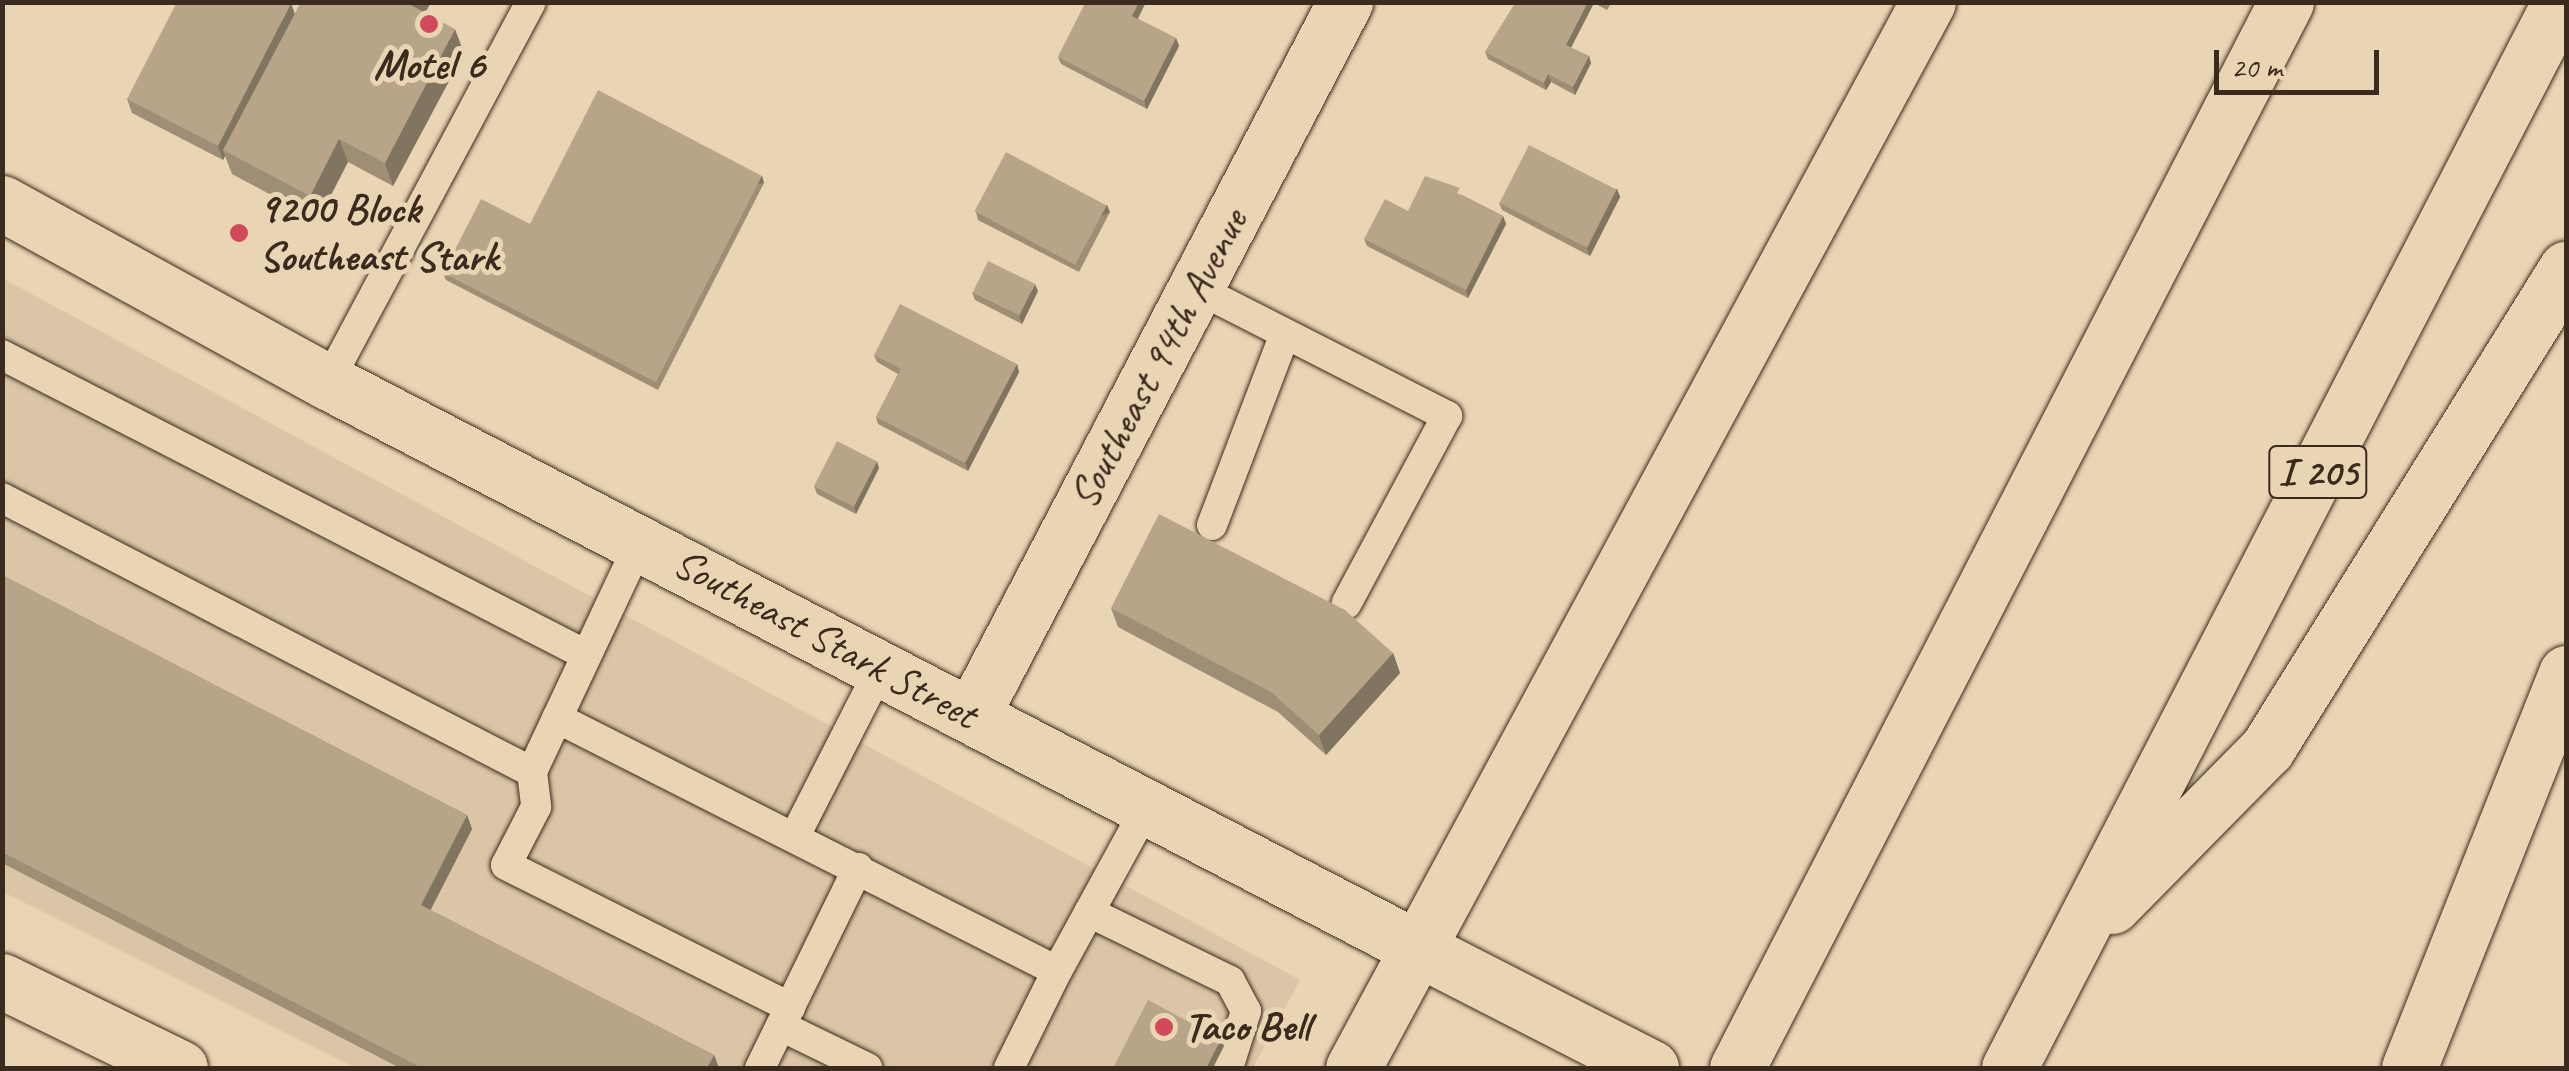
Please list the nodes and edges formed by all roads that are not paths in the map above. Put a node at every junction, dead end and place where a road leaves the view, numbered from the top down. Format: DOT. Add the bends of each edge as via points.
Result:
graph roads {
  1 [pos="531,2"];
  2 [pos="1346,2"];
  3 [pos="1928,2"];
  4 [pos="2286,2"];
  5 [pos="2560,2"];
  6 [pos="2,202"];
  7 [pos="2566,268"];
  8 [pos="1196,288"];
  9 [pos="1285,334"];
  10 [pos="2,355"];
  11 [pos="328,382"];
  12 [pos="2,498"];
  13 [pos="1212,525"];
  14 [pos="640,542"];
  15 [pos="1346,604"];
  16 [pos="586,655"];
  17 [pos="880,669"];
  18 [pos="2566,673"];
  19 [pos="972,715"];
  20 [pos="557,718"];
  21 [pos="532,772"];
  22 [pos="1145,810"];
  23 [pos="795,836"];
  24 [pos="858,868"];
  25 [pos="1089,912"];
  26 [pos="2075,942"];
  27 [pos="1418,948"];
  28 [pos="1056,972"];
  29 [pos="2,980"];
  30 [pos="785,1017"];
  31 [pos="180,1068"];
  32 [pos="760,1068"];
  33 [pos="867,1068"];
  34 [pos="1010,1068"];
  35 [pos="1228,1068"];
  36 [pos="1353,1068"];
  37 [pos="1651,1068"];
  38 [pos="1737,1068"];
  39 [pos="2010,1068"];
  40 [pos="2409,1068"];
  1 -- 11 [label="lane"];
  2 -- 8 [label="main road, Southeast 94th Avenue"];
  3 -- 27 [label="main road"];
  4 -- 38 [label="main road"];
  5 -- 26 [label="main road, I 205"];
  6 -- 11 [label="main road, Southeast Stark Street"];
  7 -- 26 [label="main road" via="2268,749"];
  8 -- 9 [label="lane"];
  8 -- 19 [label="main road, Southeast 94th Avenue"];
  9 -- 13 [label="lane"];
  9 -- 15 [label="lane" via="1446,416"];
  10 -- 16 [label="lane"];
  11 -- 14 [label="main road, Southeast Stark Street"];
  12 -- 21 [label="lane"];
  14 -- 16 [label="lane"];
  14 -- 17 [label="main road, Southeast Stark Street"];
  16 -- 20 [label="lane"];
  17 -- 19 [label="main road, Southeast Stark Street"];
  17 -- 23 [label="lane"];
  18 -- 40 [label="main road"];
  19 -- 22 [label="main road, Southeast Stark Street"];
  20 -- 21 [label="lane"];
  20 -- 23 [label="lane"];
  21 -- 30 [label="lane" via="536,807 506,865"];
  22 -- 25 [label="lane"];
  22 -- 27 [label="main road, Southeast Stark Street"];
  23 -- 24 [label="lane"];
  24 -- 28 [label="lane"];
  24 -- 30 [label="lane"];
  25 -- 28 [label="lane"];
  25 -- 35 [label="lane" via="1230,982 1246,1011"];
  26 -- 39 [label="main road, I 205"];
  27 -- 36 [label="main road"];
  27 -- 37 [label="main road, Southeast Stark Street"];
  28 -- 34 [label="lane"];
  29 -- 31 [label="main road"];
  30 -- 32 [label="lane"];
  30 -- 33 [label="lane"];
}
